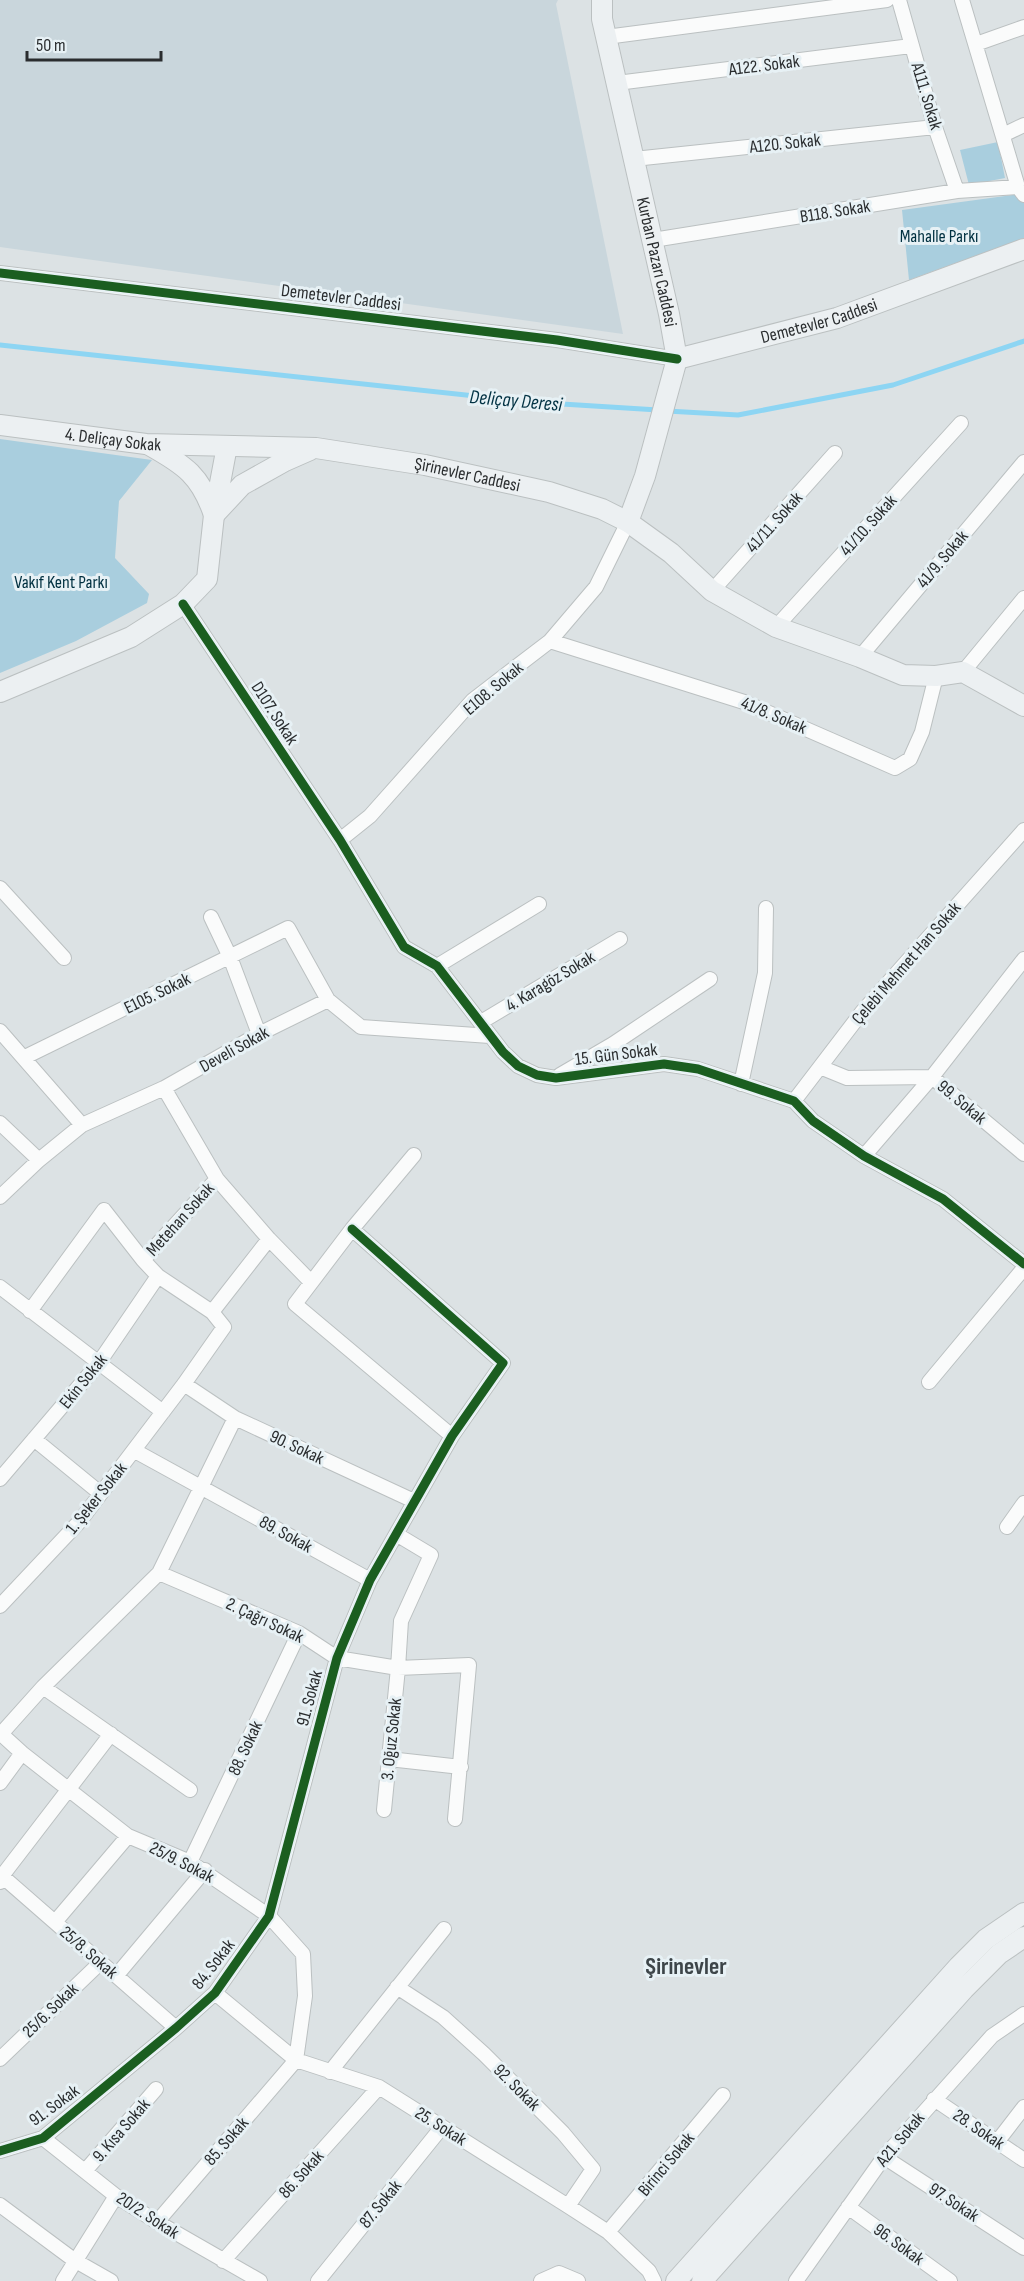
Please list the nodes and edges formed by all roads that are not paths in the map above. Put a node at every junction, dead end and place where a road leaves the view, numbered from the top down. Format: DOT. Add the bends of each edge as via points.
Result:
graph roads {
  1 [pos="602,0"];
  2 [pos="887,0"];
  3 [pos="899,0"];
  4 [pos="962,0"];
  5 [pos="1024,27"];
  6 [pos="606,37"];
  7 [pos="976,44"];
  8 [pos="911,46"];
  9 [pos="616,83"];
  10 [pos="1024,125"];
  11 [pos="936,127"];
  12 [pos="1004,135"];
  13 [pos="634,159"];
  14 [pos="957,191"];
  15 [pos="1021,191"];
  16 [pos="652,240"];
  17 [pos="1024,249"];
  18 [pos="0,273"];
  19 [pos="675,366"];
  20 [pos="961,423"];
  21 [pos="0,425"];
  22 [pos="146,444"];
  23 [pos="227,446"];
  24 [pos="316,448"];
  25 [pos="835,453"];
  26 [pos="1024,462"];
  27 [pos="214,515"];
  28 [pos="628,522"];
  29 [pos="712,591"];
  30 [pos="1024,598"];
  31 [pos="183,604"];
  32 [pos="776,627"];
  33 [pos="550,641"];
  34 [pos="860,657"];
  35 [pos="963,672"];
  36 [pos="936,676"];
  37 [pos="0,692"];
  38 [pos="1024,706"];
  39 [pos="1024,830"];
  40 [pos="340,840"];
  41 [pos="0,888"];
  42 [pos="539,904"];
  43 [pos="766,908"];
  44 [pos="211,917"];
  45 [pos="620,939"];
  46 [pos="230,957"];
  47 [pos="64,958"];
  48 [pos="1024,959"];
  49 [pos="437,966"];
  50 [pos="710,979"];
  51 [pos="328,1000"];
  52 [pos="481,1022"];
  53 [pos="0,1031"];
  54 [pos="259,1034"];
  55 [pos="490,1036"];
  56 [pos="25,1057"];
  57 [pos="820,1067"];
  58 [pos="932,1077"];
  59 [pos="556,1078"];
  60 [pos="741,1084"];
  61 [pos="164,1088"];
  62 [pos="794,1101"];
  63 [pos="0,1123"];
  64 [pos="82,1125"];
  65 [pos="1024,1154"];
  66 [pos="414,1155"];
  67 [pos="864,1156"];
  68 [pos="39,1160"];
  69 [pos="217,1179"];
  70 [pos="0,1197"];
  71 [pos="352,1229"];
  72 [pos="269,1239"];
  73 [pos="143,1260"];
  74 [pos="1024,1266"];
  75 [pos="158,1276"];
  76 [pos="310,1282"];
  77 [pos="0,1287"];
  78 [pos="30,1311"];
  79 [pos="212,1312"];
  80 [pos="98,1364"];
  81 [pos="929,1382"];
  82 [pos="184,1384"];
  83 [pos="163,1412"];
  84 [pos="235,1418"];
  85 [pos="452,1436"];
  86 [pos="34,1439"];
  87 [pos="135,1451"];
  88 [pos="0,1479"];
  89 [pos="202,1488"];
  90 [pos="100,1493"];
  91 [pos="414,1501"];
  92 [pos="1024,1503"];
  93 [pos="1007,1527"];
  94 [pos="396,1534"];
  95 [pos="159,1573"];
  96 [pos="370,1580"];
  97 [pos="0,1606"];
  98 [pos="299,1633"];
  99 [pos="337,1658"];
  100 [pos="398,1668"];
  101 [pos="43,1687"];
  102 [pos="1,1733"];
  103 [pos="111,1734"];
  104 [pos="22,1753"];
  105 [pos="389,1759"];
  106 [pos="461,1767"];
  107 [pos="0,1783"];
  108 [pos="69,1789"];
  109 [pos="190,1790"];
  110 [pos="384,1810"];
  111 [pos="455,1819"];
  112 [pos="128,1836"];
  113 [pos="190,1862"];
  114 [pos="204,1870"];
  115 [pos="1,1879"];
  116 [pos="1024,1913"];
  117 [pos="269,1916"];
  118 [pos="55,1922"];
  119 [pos="444,1929"];
  120 [pos="1024,1937"];
  121 [pos="101,1962"];
  122 [pos="116,1976"];
  123 [pos="397,1987"];
  124 [pos="214,1993"];
  125 [pos="1024,2014"];
  126 [pos="176,2028"];
  127 [pos="0,2059"];
  128 [pos="296,2060"];
  129 [pos="330,2072"];
  130 [pos="380,2087"];
  131 [pos="156,2089"];
  132 [pos="723,2095"];
  133 [pos="934,2099"];
  134 [pos="1024,2107"];
  135 [pos="442,2127"];
  136 [pos="43,2138"];
  137 [pos="997,2142"];
  138 [pos="0,2151"];
  139 [pos="884,2157"];
  140 [pos="1024,2160"];
  141 [pos="86,2172"];
  142 [pos="117,2196"];
  143 [pos="0,2205"];
  144 [pos="568,2206"];
  145 [pos="848,2207"];
  146 [pos="157,2222"];
  147 [pos="608,2232"];
  148 [pos="1024,2248"];
  149 [pos="74,2260"];
  150 [pos="223,2261"];
  151 [pos="648,2278"];
  152 [pos="804,2278"];
  153 [pos="63,2281"];
  154 [pos="111,2281"];
  155 [pos="260,2281"];
  156 [pos="318,2281"];
  157 [pos="542,2281"];
  158 [pos="578,2281"];
  159 [pos="676,2281"];
  160 [pos="702,2281"];
  161 [pos="950,2281"];
  1 -- 6 [label="main road, Kurban Pazarı Caddesi"];
  2 -- 6 [label="street"];
  3 -- 8 [label="street, A111. Sokak"];
  4 -- 7 [label="street"];
  5 -- 7 [label="street"];
  6 -- 9 [label="main road, Kurban Pazarı Caddesi"];
  7 -- 12 [label="street"];
  8 -- 9 [label="street, A122. Sokak"];
  8 -- 11 [label="street, A111. Sokak"];
  9 -- 13 [label="main road, Kurban Pazarı Caddesi"];
  10 -- 12 [label="street"];
  11 -- 13 [label="street, A120. Sokak"];
  11 -- 14 [label="street, A111. Sokak"];
  12 -- 15 [label="street"];
  13 -- 16 [label="main road, Kurban Pazarı Caddesi"];
  14 -- 15 [label="street, B118. Sokak"];
  14 -- 16 [label="street, B118. Sokak"];
  16 -- 19 [label="main road, Kurban Pazarı Caddesi"];
  17 -- 19 [label="main road, Demetevler Caddesi" via="837,318"];
  18 -- 19 [label="street, Demetevler Caddesi" via="498,333"];
  19 -- 28 [label="main road, Kurban Pazarı Caddesi" via="645,476"];
  20 -- 32 [label="street, 41/10. Sokak"];
  21 -- 22 [label="main road, 4. Deliçay Sokak"];
  22 -- 23 [label="main road, 4. Deliçay Sokak"];
  22 -- 27 [label="main road" via="174,459 200,482"];
  23 -- 24 [label="main road, Şirinevler Caddesi"];
  23 -- 27 [label="main road"];
  24 -- 27 [label="main road" via="242,485"];
  24 -- 28 [label="main road, Şirinevler Caddesi" via="425,465 549,492"];
  25 -- 29 [label="street, 41/11. Sokak"];
  26 -- 34 [label="street, 41/9. Sokak"];
  27 -- 31 [label="main road" via="207,579"];
  28 -- 29 [label="main road, Şirinevler Caddesi"];
  28 -- 33 [label="street, E108. Sokak" via="596,587"];
  29 -- 32 [label="main road, Şirinevler Caddesi"];
  30 -- 35 [label="street"];
  31 -- 37 [label="main road" via="131,637"];
  31 -- 40 [label="street, D107. Sokak"];
  32 -- 34 [label="main road, Şirinevler Caddesi"];
  33 -- 36 [label="street, 41/8. Sokak" via="744,702 895,768 910,759 922,732"];
  33 -- 40 [label="street, E108. Sokak" via="474,700 370,816"];
  34 -- 36 [label="main road, Şirinevler Caddesi" via="903,675"];
  35 -- 36 [label="main road, Şirinevler Caddesi"];
  35 -- 38 [label="main road"];
  39 -- 57 [label="street, Çelebi Mehmet Han Sokak" via="862,1012"];
  40 -- 49 [label="street, 15. Gün Sokak" via="404,946"];
  41 -- 47 [label="street"];
  42 -- 49 [label="street"];
  43 -- 60 [label="street" via="765,973"];
  44 -- 46 [label="street"];
  45 -- 52 [label="street, 4. Karagöz Sokak"];
  46 -- 51 [label="street, E105. Sokak" via="288,928"];
  46 -- 54 [label="street"];
  46 -- 56 [label="street, E105. Sokak"];
  48 -- 58 [label="street"];
  49 -- 52 [label="street, 15. Gün Sokak"];
  50 -- 59 [label="street"];
  51 -- 54 [label="street, Develi Sokak"];
  51 -- 55 [label="street" via="361,1028"];
  52 -- 55 [label="street, 15. Gün Sokak"];
  53 -- 56 [label="street"];
  54 -- 61 [label="street, Develi Sokak"];
  55 -- 59 [label="street, 15. Gün Sokak" via="518,1066 537,1076"];
  56 -- 64 [label="street"];
  57 -- 58 [label="street, 99. Sokak" via="847,1078"];
  57 -- 62 [label="street, Çelebi Mehmet Han Sokak"];
  58 -- 65 [label="street, 99. Sokak"];
  58 -- 67 [label="street"];
  59 -- 60 [label="street, 15. Gün Sokak" via="664,1064 698,1069"];
  60 -- 62 [label="street, 15. Gün Sokak"];
  61 -- 64 [label="street, Develi Sokak"];
  61 -- 69 [label="street"];
  62 -- 67 [label="street, 15. Gün Sokak" via="813,1121"];
  63 -- 68 [label="street"];
  64 -- 68 [label="street, Develi Sokak"];
  66 -- 71 [label="street"];
  67 -- 74 [label="street, 15. Gün Sokak" via="943,1199"];
  68 -- 70 [label="street, Develi Sokak"];
  69 -- 72 [label="street"];
  69 -- 73 [label="street, Metehan Sokak"];
  71 -- 76 [label="street"];
  71 -- 85 [label="street, 91. Sokak" via="502,1363"];
  72 -- 76 [label="street"];
  72 -- 79 [label="street"];
  73 -- 75 [label="street"];
  73 -- 78 [label="street" via="104,1210"];
  74 -- 81 [label="street"];
  75 -- 79 [label="street"];
  75 -- 80 [label="street, Ekin Sokak"];
  76 -- 85 [label="street" via="295,1304"];
  77 -- 78 [label="street"];
  78 -- 80 [label="street"];
  79 -- 82 [label="street, 1. Şeker Sokak" via="224,1327"];
  80 -- 83 [label="street"];
  80 -- 86 [label="street, Ekin Sokak"];
  82 -- 83 [label="street, 1. Şeker Sokak"];
  82 -- 84 [label="street, 90. Sokak"];
  83 -- 87 [label="street, 1. Şeker Sokak"];
  84 -- 89 [label="street"];
  84 -- 91 [label="street, 90. Sokak"];
  85 -- 91 [label="street, 91. Sokak"];
  86 -- 88 [label="street, Ekin Sokak"];
  86 -- 90 [label="street"];
  87 -- 89 [label="street, 89. Sokak"];
  87 -- 90 [label="street, 1. Şeker Sokak"];
  89 -- 95 [label="street"];
  89 -- 96 [label="street, 89. Sokak"];
  90 -- 97 [label="street, 1. Şeker Sokak" via="80,1521"];
  91 -- 94 [label="street, 91. Sokak"];
  92 -- 93 [label="street"];
  94 -- 96 [label="street, 91. Sokak"];
  94 -- 100 [label="street, 3. Oğuz Sokak" via="431,1555 401,1621"];
  95 -- 98 [label="street, 2. Çağrı Sokak"];
  95 -- 101 [label="street"];
  96 -- 99 [label="street, 91. Sokak"];
  98 -- 99 [label="street, 2. Çağrı Sokak"];
  98 -- 113 [label="street, 88. Sokak"];
  99 -- 100 [label="street, 2. Çağrı Sokak"];
  99 -- 117 [label="street, 91. Sokak"];
  100 -- 105 [label="street, 3. Oğuz Sokak"];
  100 -- 106 [label="street, 2. Çağrı Sokak" via="469,1665"];
  101 -- 102 [label="street"];
  101 -- 103 [label="street"];
  102 -- 104 [label="street, 25/9. Sokak"];
  103 -- 108 [label="street"];
  103 -- 109 [label="street"];
  104 -- 107 [label="street"];
  104 -- 108 [label="street, 25/9. Sokak"];
  105 -- 106 [label="street"];
  105 -- 110 [label="street, 3. Oğuz Sokak"];
  106 -- 111 [label="street, 2. Çağrı Sokak"];
  108 -- 112 [label="street, 25/9. Sokak"];
  108 -- 115 [label="street"];
  112 -- 113 [label="street, 25/9. Sokak"];
  112 -- 118 [label="street"];
  113 -- 114 [label="street, 25/9. Sokak"];
  114 -- 117 [label="street, 25/9. Sokak"];
  114 -- 122 [label="street"];
  115 -- 118 [label="street, 25/8. Sokak"];
  116 -- 159 [label="main road" via="986,1939 959,1966"];
  117 -- 124 [label="street, 84. Sokak"];
  117 -- 128 [label="street, 25/9. Sokak" via="303,1954 305,1996"];
  118 -- 121 [label="street, 25/8. Sokak"];
  119 -- 123 [label="street"];
  120 -- 160 [label="main road" via="999,1954 964,1989"];
  121 -- 122 [label="street, 25/8. Sokak"];
  121 -- 127 [label="street, 25/6. Sokak"];
  122 -- 126 [label="street, 25/8. Sokak"];
  123 -- 129 [label="street"];
  123 -- 144 [label="street, 92. Sokak" via="443,2018 484,2054 593,2169"];
  124 -- 126 [label="street, 84. Sokak"];
  124 -- 128 [label="street, 25. Sokak"];
  125 -- 133 [label="street, A21. Sokak" via="992,2036"];
  126 -- 136 [label="street, 91. Sokak"];
  128 -- 129 [label="street, 25. Sokak"];
  128 -- 146 [label="street, 85. Sokak"];
  129 -- 130 [label="street, 25. Sokak"];
  130 -- 135 [label="street, 25. Sokak"];
  130 -- 150 [label="street, 86. Sokak"];
  131 -- 141 [label="street, 9. Kısa Sokak"];
  132 -- 147 [label="street, Birinci Sokak"];
  133 -- 137 [label="street, 28. Sokak"];
  133 -- 139 [label="street, A21. Sokak"];
  134 -- 137 [label="street"];
  135 -- 144 [label="street, 25. Sokak"];
  135 -- 156 [label="street, 87. Sokak"];
  136 -- 138 [label="street, 91. Sokak"];
  136 -- 141 [label="street, 20/2. Sokak"];
  137 -- 140 [label="street, 28. Sokak"];
  139 -- 145 [label="street, A21. Sokak"];
  139 -- 148 [label="street, 97. Sokak"];
  141 -- 142 [label="street, 20/2. Sokak"];
  142 -- 146 [label="street, 20/2. Sokak"];
  142 -- 149 [label="street"];
  143 -- 149 [label="street"];
  144 -- 147 [label="street, 25. Sokak"];
  145 -- 152 [label="street, A21. Sokak"];
  145 -- 161 [label="street, 96. Sokak"];
  146 -- 150 [label="street, 20/2. Sokak"];
  147 -- 151 [label="street, 25. Sokak"];
  149 -- 153 [label="street"];
  149 -- 154 [label="street"];
  150 -- 155 [label="street, 20/2. Sokak"];
  157 -- 158 [label="street" via="559,2273"];
}
